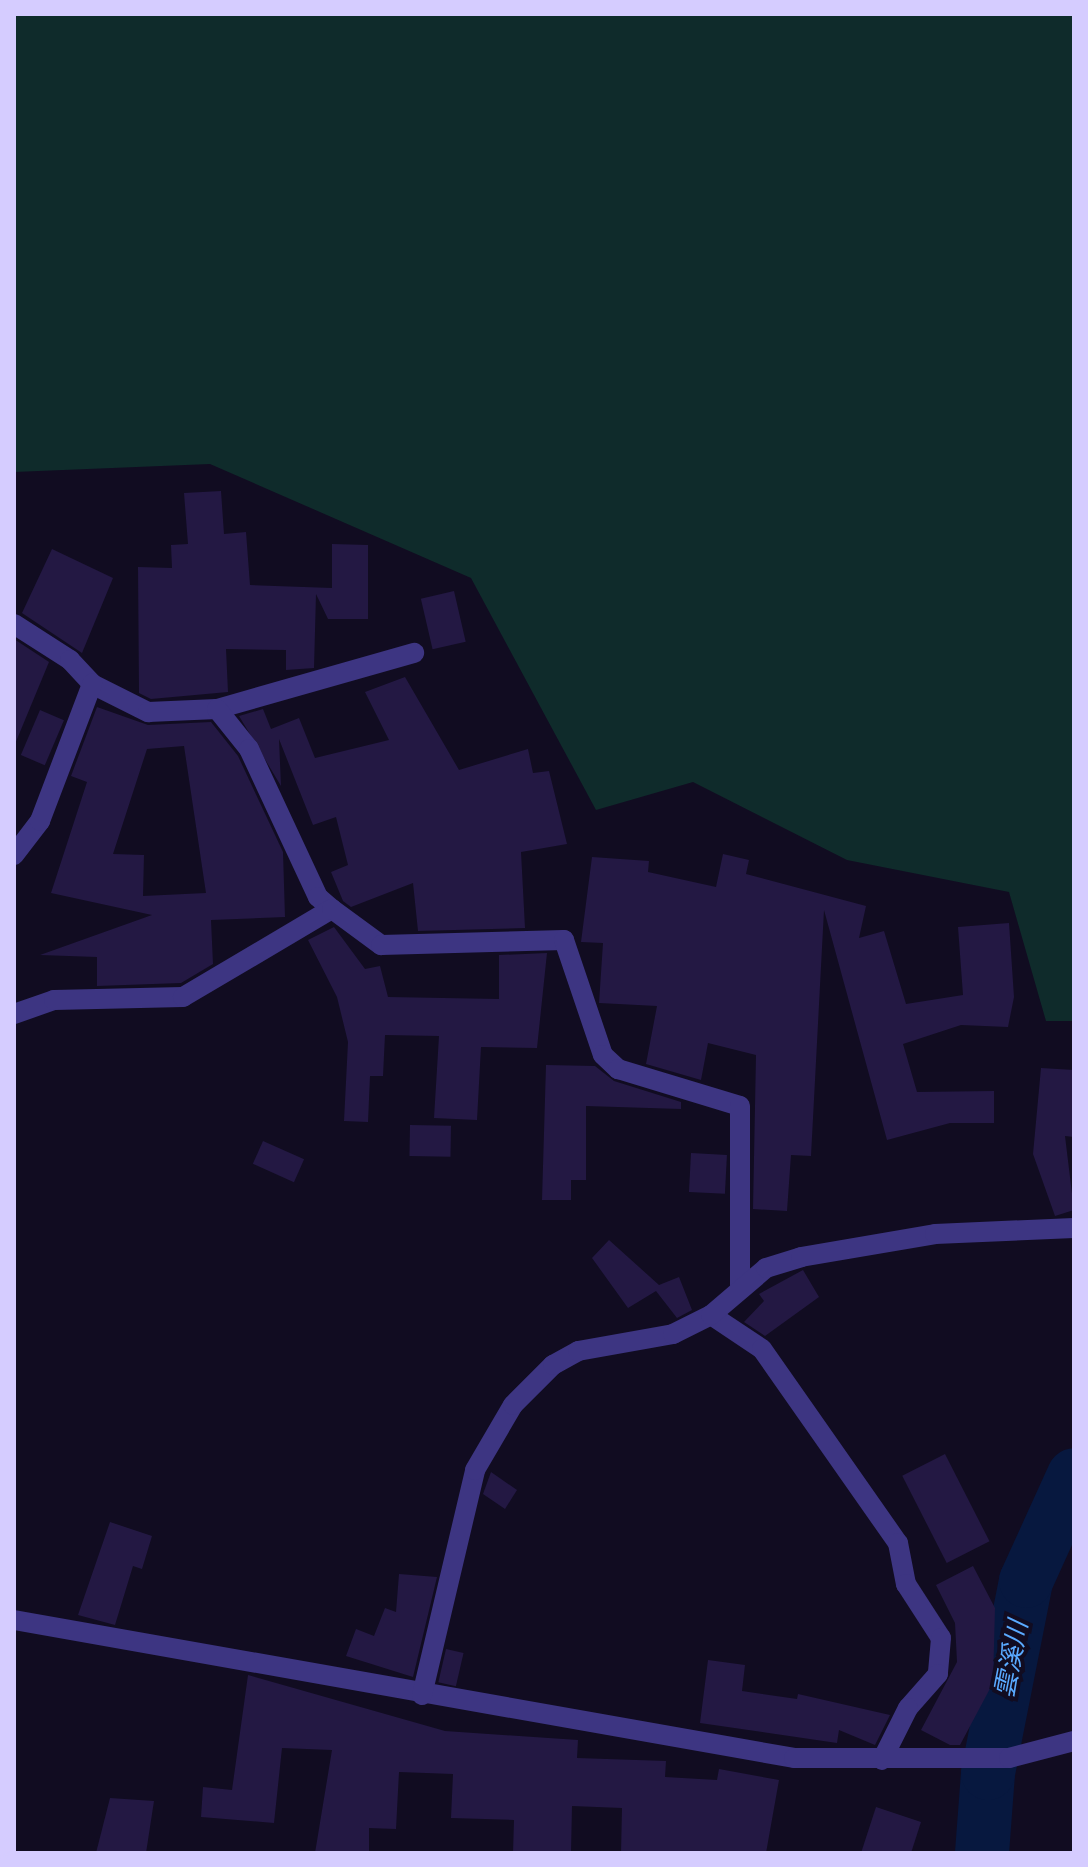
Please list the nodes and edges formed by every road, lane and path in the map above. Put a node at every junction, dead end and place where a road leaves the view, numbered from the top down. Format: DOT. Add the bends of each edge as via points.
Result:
graph roads {
  1 [pos="14,624"];
  2 [pos="414,653"];
  3 [pos="92,684"];
  4 [pos="217,709"];
  5 [pos="14,855"];
  6 [pos="332,909"];
  7 [pos="14,1014"];
  8 [pos="1074,1228"];
  9 [pos="740,1288"];
  10 [pos="711,1315"];
  11 [pos="14,1620"];
  12 [pos="422,1695"];
  13 [pos="1074,1741"];
  14 [pos="882,1760"];
  1 -- 3 [label="street" via="70,660"];
  2 -- 4 [label="street"];
  3 -- 4 [label="street" via="148,712"];
  3 -- 5 [label="street" via="40,821"];
  4 -- 6 [label="street" via="249,749 318,897"];
  6 -- 7 [label="street" via="210,988 183,997 54,1000"];
  6 -- 9 [label="street" via="381,945 564,940 603,1055 618,1069 740,1106"];
  8 -- 9 [label="street" via="935,1234 839,1249 766,1268"];
  9 -- 10 [label="street"];
  10 -- 12 [label="street" via="673,1334 578,1351 513,1405 461,1510"];
  10 -- 14 [label="street" via="762,1349 898,1543 906,1584 941,1638 938,1674 908,1708"];
  11 -- 12 [label="street"];
  12 -- 14 [label="street" via="794,1758"];
  13 -- 14 [label="street" via="1009,1758"];
}
